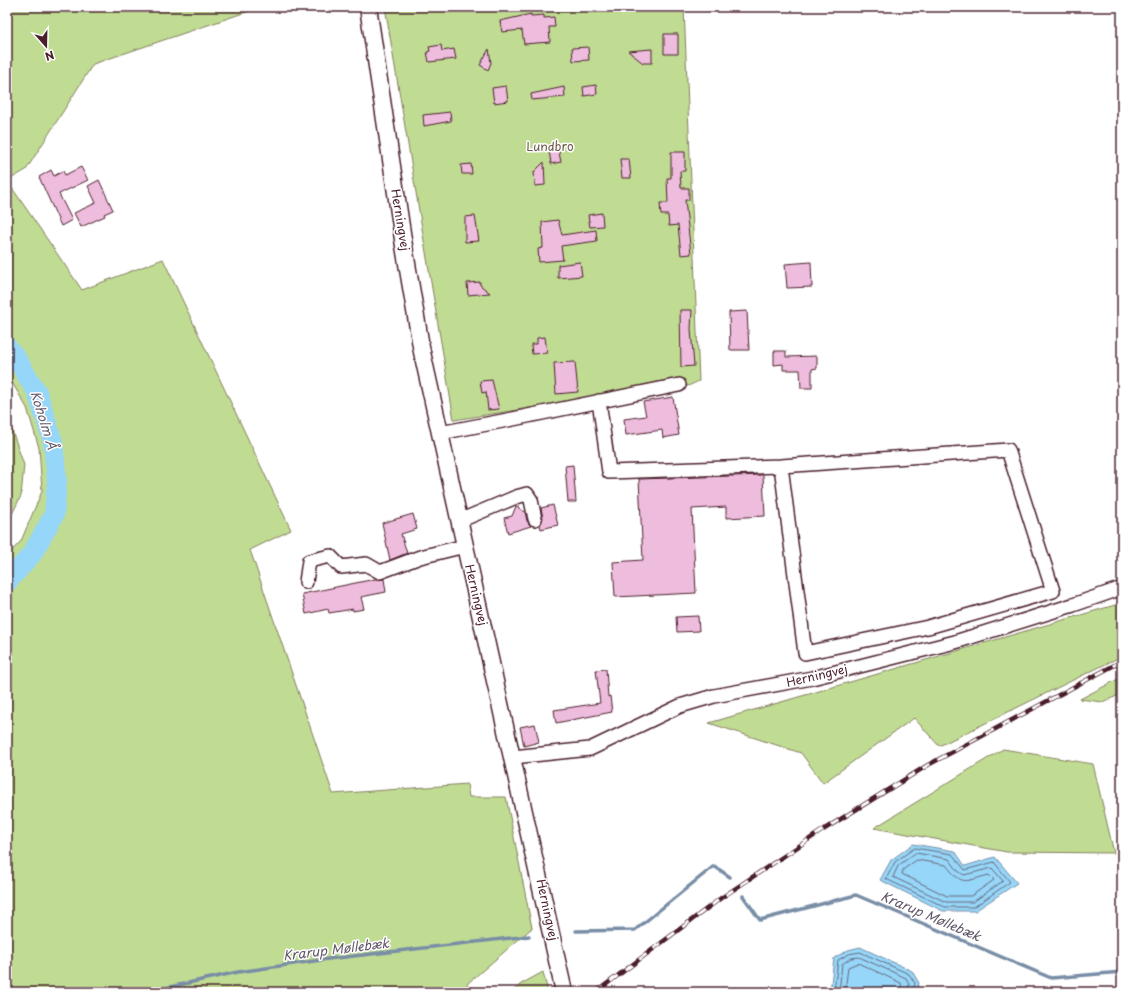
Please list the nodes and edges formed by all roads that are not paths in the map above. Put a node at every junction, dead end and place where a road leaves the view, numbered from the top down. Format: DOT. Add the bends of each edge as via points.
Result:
graph roads {
  1 [pos="368,7"];
  2 [pos="679,385"];
  3 [pos="598,402"];
  4 [pos="440,433"];
  5 [pos="781,466"];
  6 [pos="535,519"];
  7 [pos="459,521"];
  8 [pos="465,546"];
  9 [pos="306,582"];
  10 [pos="1122,588"];
  11 [pos="513,757"];
  12 [pos="563,988"];
  1 -- 4 [label="main road, Herningvej" via="404,246 422,352"];
  2 -- 3 [label="street"];
  3 -- 4 [label="street"];
  3 -- 5 [label="street" via="609,472"];
  4 -- 7 [label="main road, Herningvej"];
  5 -- 5 [label="street" via="805,652 928,627 1053,591 1008,450"];
  6 -- 7 [label="street" via="527,494"];
  7 -- 8 [label="main road, Herningvej"];
  8 -- 9 [label="street" via="420,556 380,572 366,564 341,567 330,556 309,562"];
  8 -- 11 [label="main road, Herningvej"];
  10 -- 11 [label="street, Herningvej" via="955,642 812,678 714,696 680,706 590,749"];
  11 -- 12 [label="main road, Herningvej"];
}
